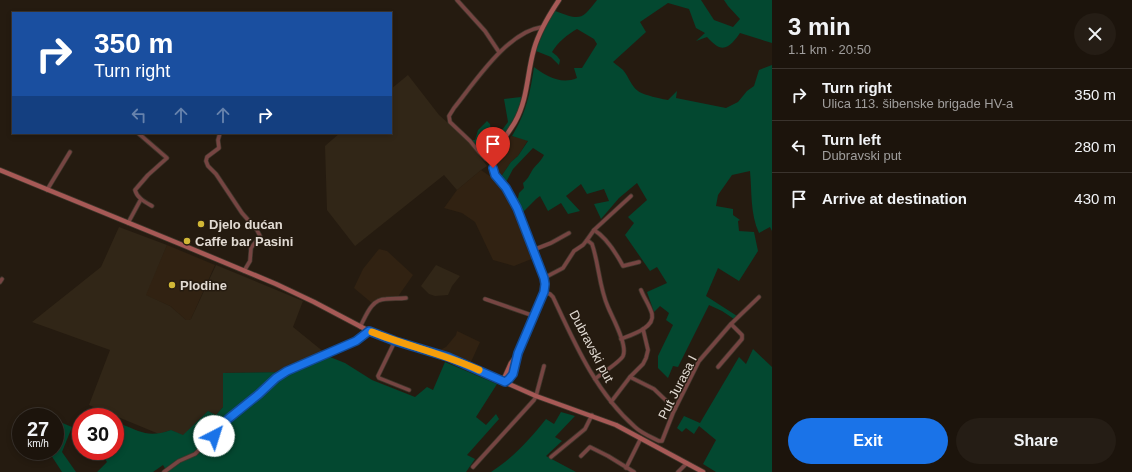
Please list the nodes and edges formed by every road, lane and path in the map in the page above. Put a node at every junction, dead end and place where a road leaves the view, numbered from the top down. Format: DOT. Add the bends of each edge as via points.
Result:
graph roads {
  1 [pos="457,0"];
  2 [pos="559,0"];
  3 [pos="542,27"];
  4 [pos="499,52"];
  5 [pos="139,134"];
  6 [pos="220,134"];
  7 [pos="70,152"];
  8 [pos="493,162"];
  9 [pos="0,170"];
  10 [pos="47,190"];
  11 [pos="631,196"];
  12 [pos="141,199"];
  13 [pos="152,206"];
  14 [pos="128,223"];
  15 [pos="594,230"];
  16 [pos="569,234"];
  17 [pos="586,240"];
  18 [pos="533,250"];
  19 [pos="639,262"];
  20 [pos="244,271"];
  21 [pos="544,278"];
  22 [pos="641,290"];
  23 [pos="544,292"];
  24 [pos="759,297"];
  25 [pos="406,298"];
  26 [pos="485,299"];
  27 [pos="534,316"];
  28 [pos="731,324"];
  29 [pos="360,326"];
  30 [pos="643,329"];
  31 [pos="369,331"];
  32 [pos="621,339"];
  33 [pos="395,341"];
  34 [pos="518,353"];
  35 [pos="544,366"];
  36 [pos="718,367"];
  37 [pos="513,374"];
  38 [pos="630,377"];
  39 [pos="595,379"];
  40 [pos="504,382"];
  41 [pos="522,389"];
  42 [pos="410,390"];
  43 [pos="536,396"];
  44 [pos="611,402"];
  45 [pos="675,409"];
  46 [pos="592,415"];
  47 [pos="641,438"];
  48 [pos="659,441"];
  49 [pos="580,456"];
  50 [pos="551,457"];
  51 [pos="687,463"];
  52 [pos="473,467"];
  53 [pos="626,468"];
  54 [pos="164,472"];
  55 [pos="634,472"];
  56 [pos="678,472"];
  57 [pos="703,472"];
  1 -- 4 [label="street" via="485,31"];
  2 -- 3 [label="main road"];
  3 -- 4 [label="street" via="519,37"];
  3 -- 8 [label="main road" via="533,50 521,109"];
  4 -- 8 [label="street" via="449,116 450,122 482,155"];
  5 -- 12 [label="street" via="167,158 135,190"];
  6 -- 20 [label="street" via="219,148 207,157 206,161 260,236 251,248 250,261"];
  7 -- 10 [label="street"];
  8 -- 18 [label="main road" via="495,175 517,208"];
  9 -- 10 [label="main road"];
  10 -- 14 [label="main road"];
  11 -- 15 [label="street"];
  12 -- 13 [label="street"];
  12 -- 14 [label="street"];
  14 -- 20 [label="main road"];
  15 -- 17 [label="street"];
  15 -- 19 [label="street" via="616,254 623,266"];
  16 -- 18 [label="street"];
  17 -- 21 [label="street" via="574,251 563,268"];
  17 -- 32 [label="street" via="594,249 605,300"];
  18 -- 21 [label="main road"];
  20 -- 29 [label="main road"];
  21 -- 23 [label="main road"];
  22 -- 30 [label="street" via="652,316"];
  23 -- 27 [label="main road"];
  23 -- 39 [label="street, Dubravski put" via="553,297"];
  24 -- 28 [label="street, Put Jurasa I"];
  25 -- 29 [label="street" via="376,302"];
  26 -- 27 [label="street"];
  27 -- 34 [label="main road"];
  28 -- 36 [label="street" via="742,335 742,339"];
  28 -- 45 [label="street, Put Jurasa I" via="699,361"];
  29 -- 31 [label="main road"];
  30 -- 32 [label="street"];
  30 -- 38 [label="street" via="648,350 646,358"];
  31 -- 33 [label="main road"];
  31 -- 54 [label="street" via="356,341 276,378 228,419 195,454"];
  32 -- 39 [label="street" via="623,356"];
  33 -- 40 [label="main road" via="448,357"];
  33 -- 42 [label="street" via="378,376"];
  34 -- 37 [label="main road"];
  34 -- 40 [label="main road"];
  35 -- 43 [label="street"];
  37 -- 40 [label="main road"];
  37 -- 41 [label="main road" via="516,384"];
  38 -- 44 [label="street"];
  38 -- 45 [label="street" via="654,389"];
  39 -- 44 [label="street, Dubravski put"];
  40 -- 41 [label="main road"];
  41 -- 43 [label="main road"];
  43 -- 46 [label="main road"];
  43 -- 52 [label="street" via="530,406"];
  44 -- 48 [label="street, Dubravski put" via="635,428"];
  45 -- 48 [label="street, Put Jurasa I" via="665,437"];
  46 -- 47 [label="main road"];
  46 -- 50 [label="street" via="585,429"];
  47 -- 51 [label="main road"];
  47 -- 53 [label="street"];
  49 -- 53 [label="street" via="590,447"];
  51 -- 56 [label="street"];
  51 -- 57 [label="main road"];
  53 -- 55 [label="street"];
}
